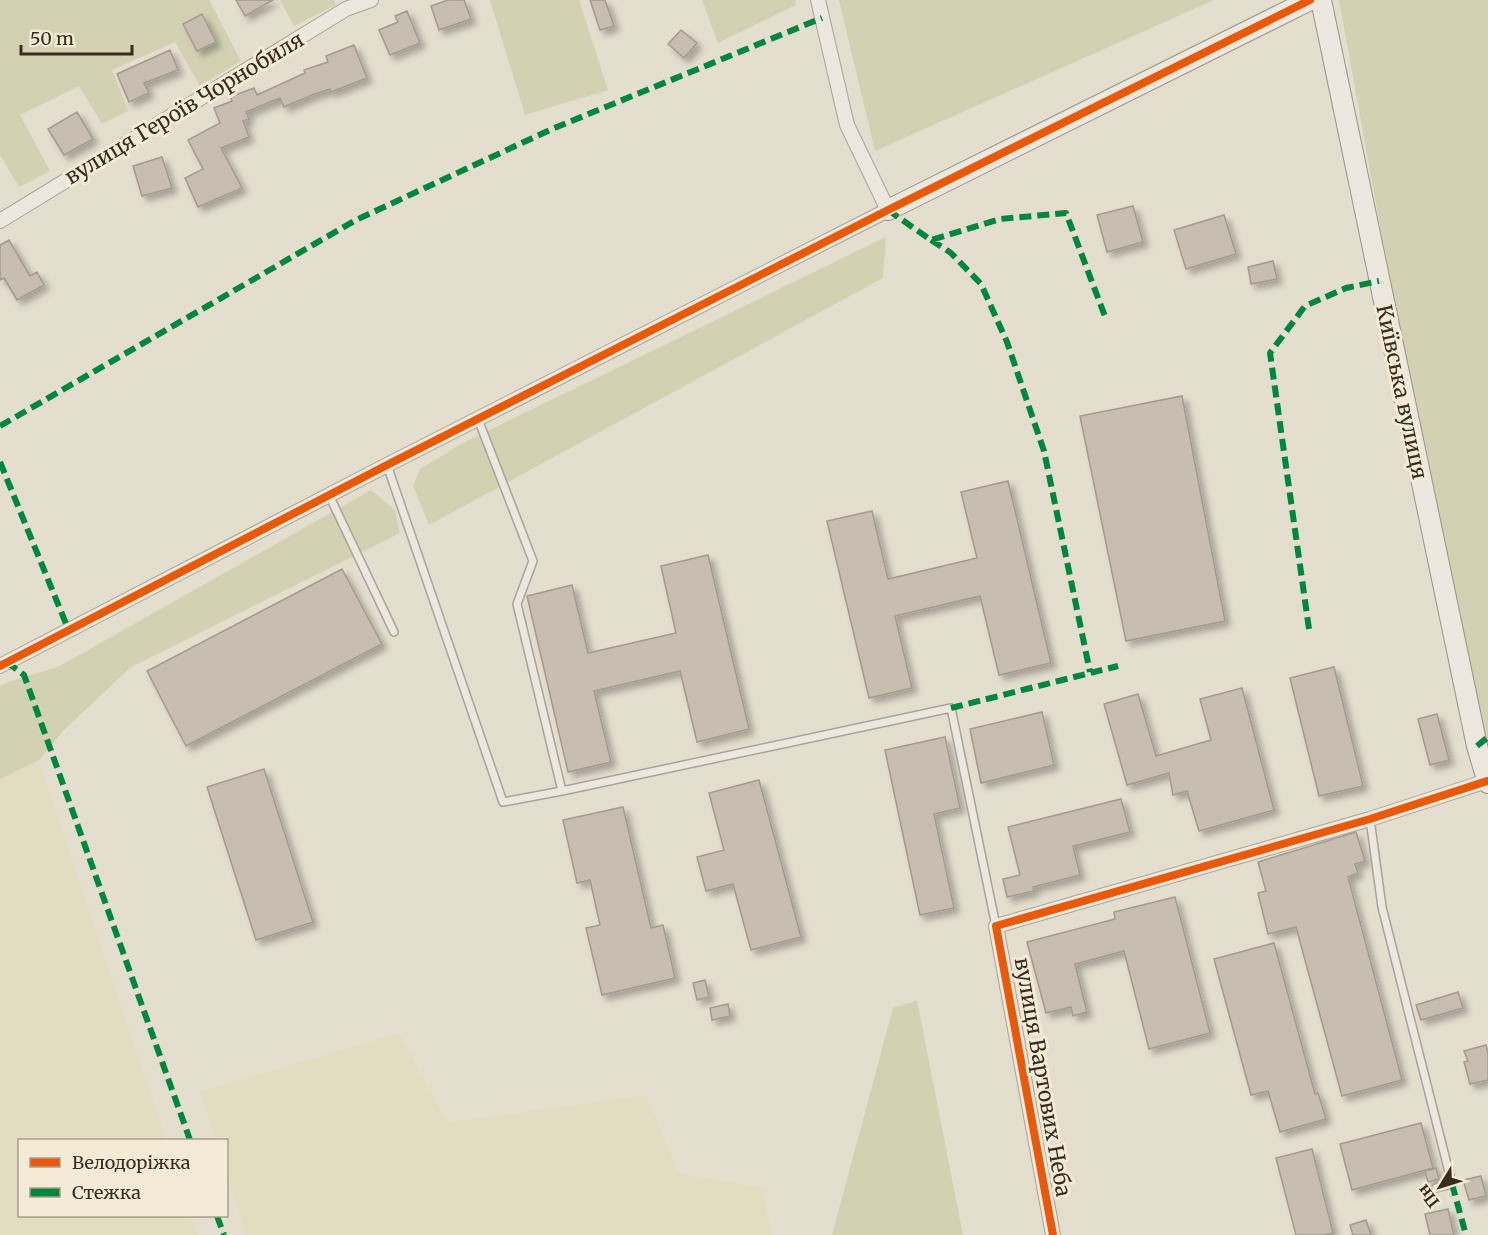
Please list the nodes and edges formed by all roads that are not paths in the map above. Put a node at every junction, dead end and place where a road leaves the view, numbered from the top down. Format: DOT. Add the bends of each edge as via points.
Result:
graph roads {
  1 [pos="371,0"];
  2 [pos="818,0"];
  3 [pos="1310,0"];
  4 [pos="1321,0"];
  5 [pos="344,5"];
  6 [pos="888,210"];
  7 [pos="0,221"];
  8 [pos="478,419"];
  9 [pos="387,465"];
  10 [pos="329,495"];
  11 [pos="393,632"];
  12 [pos="0,666"];
  13 [pos="1487,782"];
  14 [pos="562,791"];
  15 [pos="1370,819"];
  16 [pos="996,927"];
  17 [pos="1436,1188"];
  18 [pos="1053,1235"];
  1 -- 5 [label="street, вулиця Героїв Чорнобиля"];
  2 -- 6 [label="street" via="847,125"];
  3 -- 6 [label="street"];
  4 -- 13 [label="street, Київська вулиця"];
  5 -- 7 [label="street, вулиця Героїв Чорнобиля"];
  6 -- 8 [label="street"];
  8 -- 9 [label="street"];
  8 -- 14 [label="lane" via="533,561 517,604"];
  9 -- 10 [label="street"];
  9 -- 14 [label="lane" via="503,802"];
  10 -- 11 [label="lane"];
  10 -- 12 [label="street"];
  13 -- 15 [label="street"];
  14 -- 16 [label="lane" via="951,708"];
  15 -- 16 [label="street"];
  15 -- 17 [label="lane" via="1382,907 1452,1184"];
  16 -- 18 [label="street, вулиця Вартових Неба"];
}
